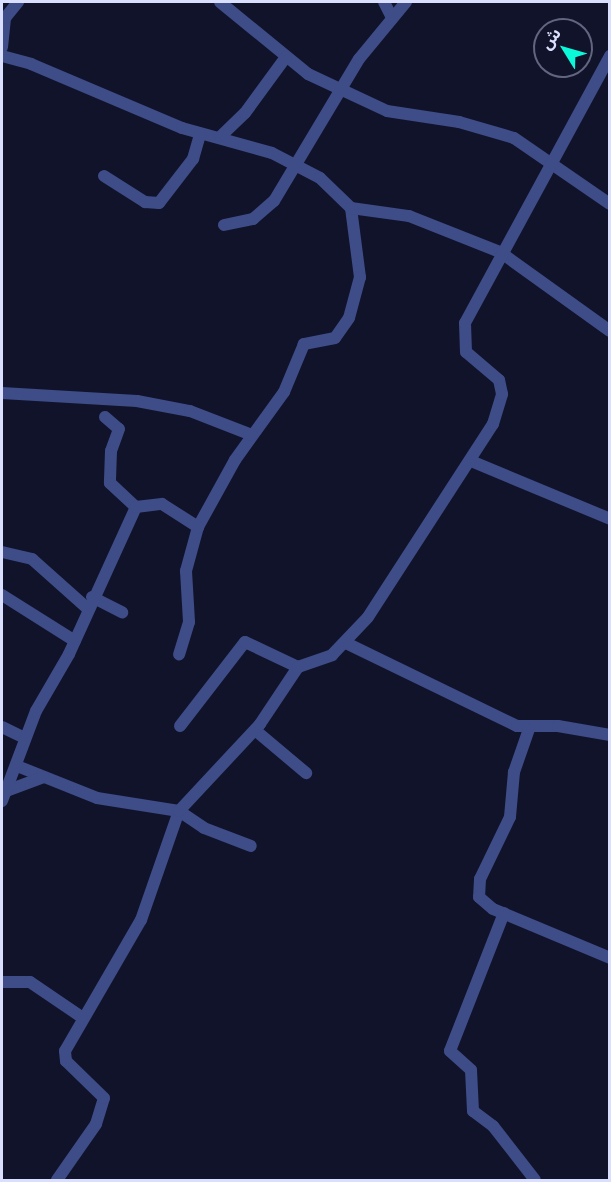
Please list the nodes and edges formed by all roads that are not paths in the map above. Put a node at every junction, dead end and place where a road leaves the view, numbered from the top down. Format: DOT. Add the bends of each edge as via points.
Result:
graph roads {
  1 [pos="18,2"];
  2 [pos="220,2"];
  3 [pos="384,2"];
  4 [pos="406,2"];
  5 [pos="3,18"];
  6 [pos="392,18"];
  7 [pos="2,48"];
  8 [pos="2,56"];
  9 [pos="609,56"];
  10 [pos="286,57"];
  11 [pos="340,89"];
  12 [pos="200,134"];
  13 [pos="221,135"];
  14 [pos="551,163"];
  15 [pos="296,165"];
  16 [pos="104,176"];
  17 [pos="609,204"];
  18 [pos="351,208"];
  19 [pos="224,225"];
  20 [pos="500,252"];
  21 [pos="609,331"];
  22 [pos="2,393"];
  23 [pos="105,417"];
  24 [pos="252,435"];
  25 [pos="471,461"];
  26 [pos="136,507"];
  27 [pos="609,519"];
  28 [pos="198,527"];
  29 [pos="2,552"];
  30 [pos="2,595"];
  31 [pos="90,602"];
  32 [pos="122,612"];
  33 [pos="75,641"];
  34 [pos="346,643"];
  35 [pos="179,655"];
  36 [pos="298,667"];
  37 [pos="180,726"];
  38 [pos="2,727"];
  39 [pos="529,729"];
  40 [pos="255,730"];
  41 [pos="609,735"];
  42 [pos="25,738"];
  43 [pos="17,766"];
  44 [pos="306,773"];
  45 [pos="44,777"];
  46 [pos="4,796"];
  47 [pos="179,811"];
  48 [pos="251,846"];
  49 [pos="504,913"];
  50 [pos="609,958"];
  51 [pos="2,982"];
  52 [pos="83,1018"];
  53 [pos="57,1180"];
  54 [pos="535,1180"];
  1 -- 5 [label="street"];
  2 -- 10 [label="street"];
  3 -- 6 [label="street"];
  4 -- 6 [label="street"];
  5 -- 7 [label="street"];
  6 -- 11 [label="street"];
  8 -- 12 [label="street" via="32,63"];
  9 -- 14 [label="street"];
  10 -- 11 [label="street"];
  10 -- 13 [label="street" via="245,113"];
  11 -- 14 [label="street" via="387,111 514,138"];
  11 -- 15 [label="street"];
  12 -- 13 [label="street"];
  12 -- 16 [label="street" via="193,159 159,203 145,202"];
  13 -- 15 [label="street"];
  14 -- 17 [label="street"];
  14 -- 20 [label="street"];
  15 -- 18 [label="street" via="334,188"];
  15 -- 19 [label="street" via="264,212"];
  18 -- 20 [label="street" via="409,216"];
  18 -- 24 [label="street" via="360,277 349,318 335,338 304,344 284,392"];
  20 -- 21 [label="street"];
  20 -- 25 [label="street" via="462,333 466,352 492,371 502,394 493,424"];
  22 -- 24 [label="street" via="137,401 190,411"];
  23 -- 26 [label="street" via="119,429 111,451 111,483"];
  24 -- 28 [label="street"];
  25 -- 27 [label="street"];
  25 -- 34 [label="street" via="396,581"];
  26 -- 28 [label="street" via="162,504"];
  26 -- 31 [label="street"];
  28 -- 35 [label="street" via="186,571 189,622"];
  29 -- 31 [label="street" via="32,560"];
  30 -- 33 [label="street"];
  31 -- 32 [label="street"];
  31 -- 33 [label="street"];
  33 -- 42 [label="street"];
  34 -- 36 [label="street" via="332,655"];
  34 -- 39 [label="street"];
  36 -- 37 [label="street" via="245,642"];
  36 -- 40 [label="street"];
  38 -- 42 [label="street"];
  39 -- 41 [label="street" via="558,726"];
  39 -- 49 [label="street" via="514,772 506,828 478,889 484,904"];
  40 -- 44 [label="street"];
  40 -- 47 [label="street"];
  42 -- 43 [label="street"];
  43 -- 45 [label="street"];
  43 -- 46 [label="street"];
  45 -- 46 [label="street"];
  45 -- 47 [label="street" via="97,798"];
  47 -- 48 [label="street" via="204,828"];
  47 -- 52 [label="street" via="141,920"];
  49 -- 50 [label="street"];
  49 -- 54 [label="street" via="450,1051 471,1070 472,1111 493,1125"];
  51 -- 52 [label="street" via="30,982"];
  52 -- 53 [label="street" via="65,1057 103,1092 104,1105"];
}
